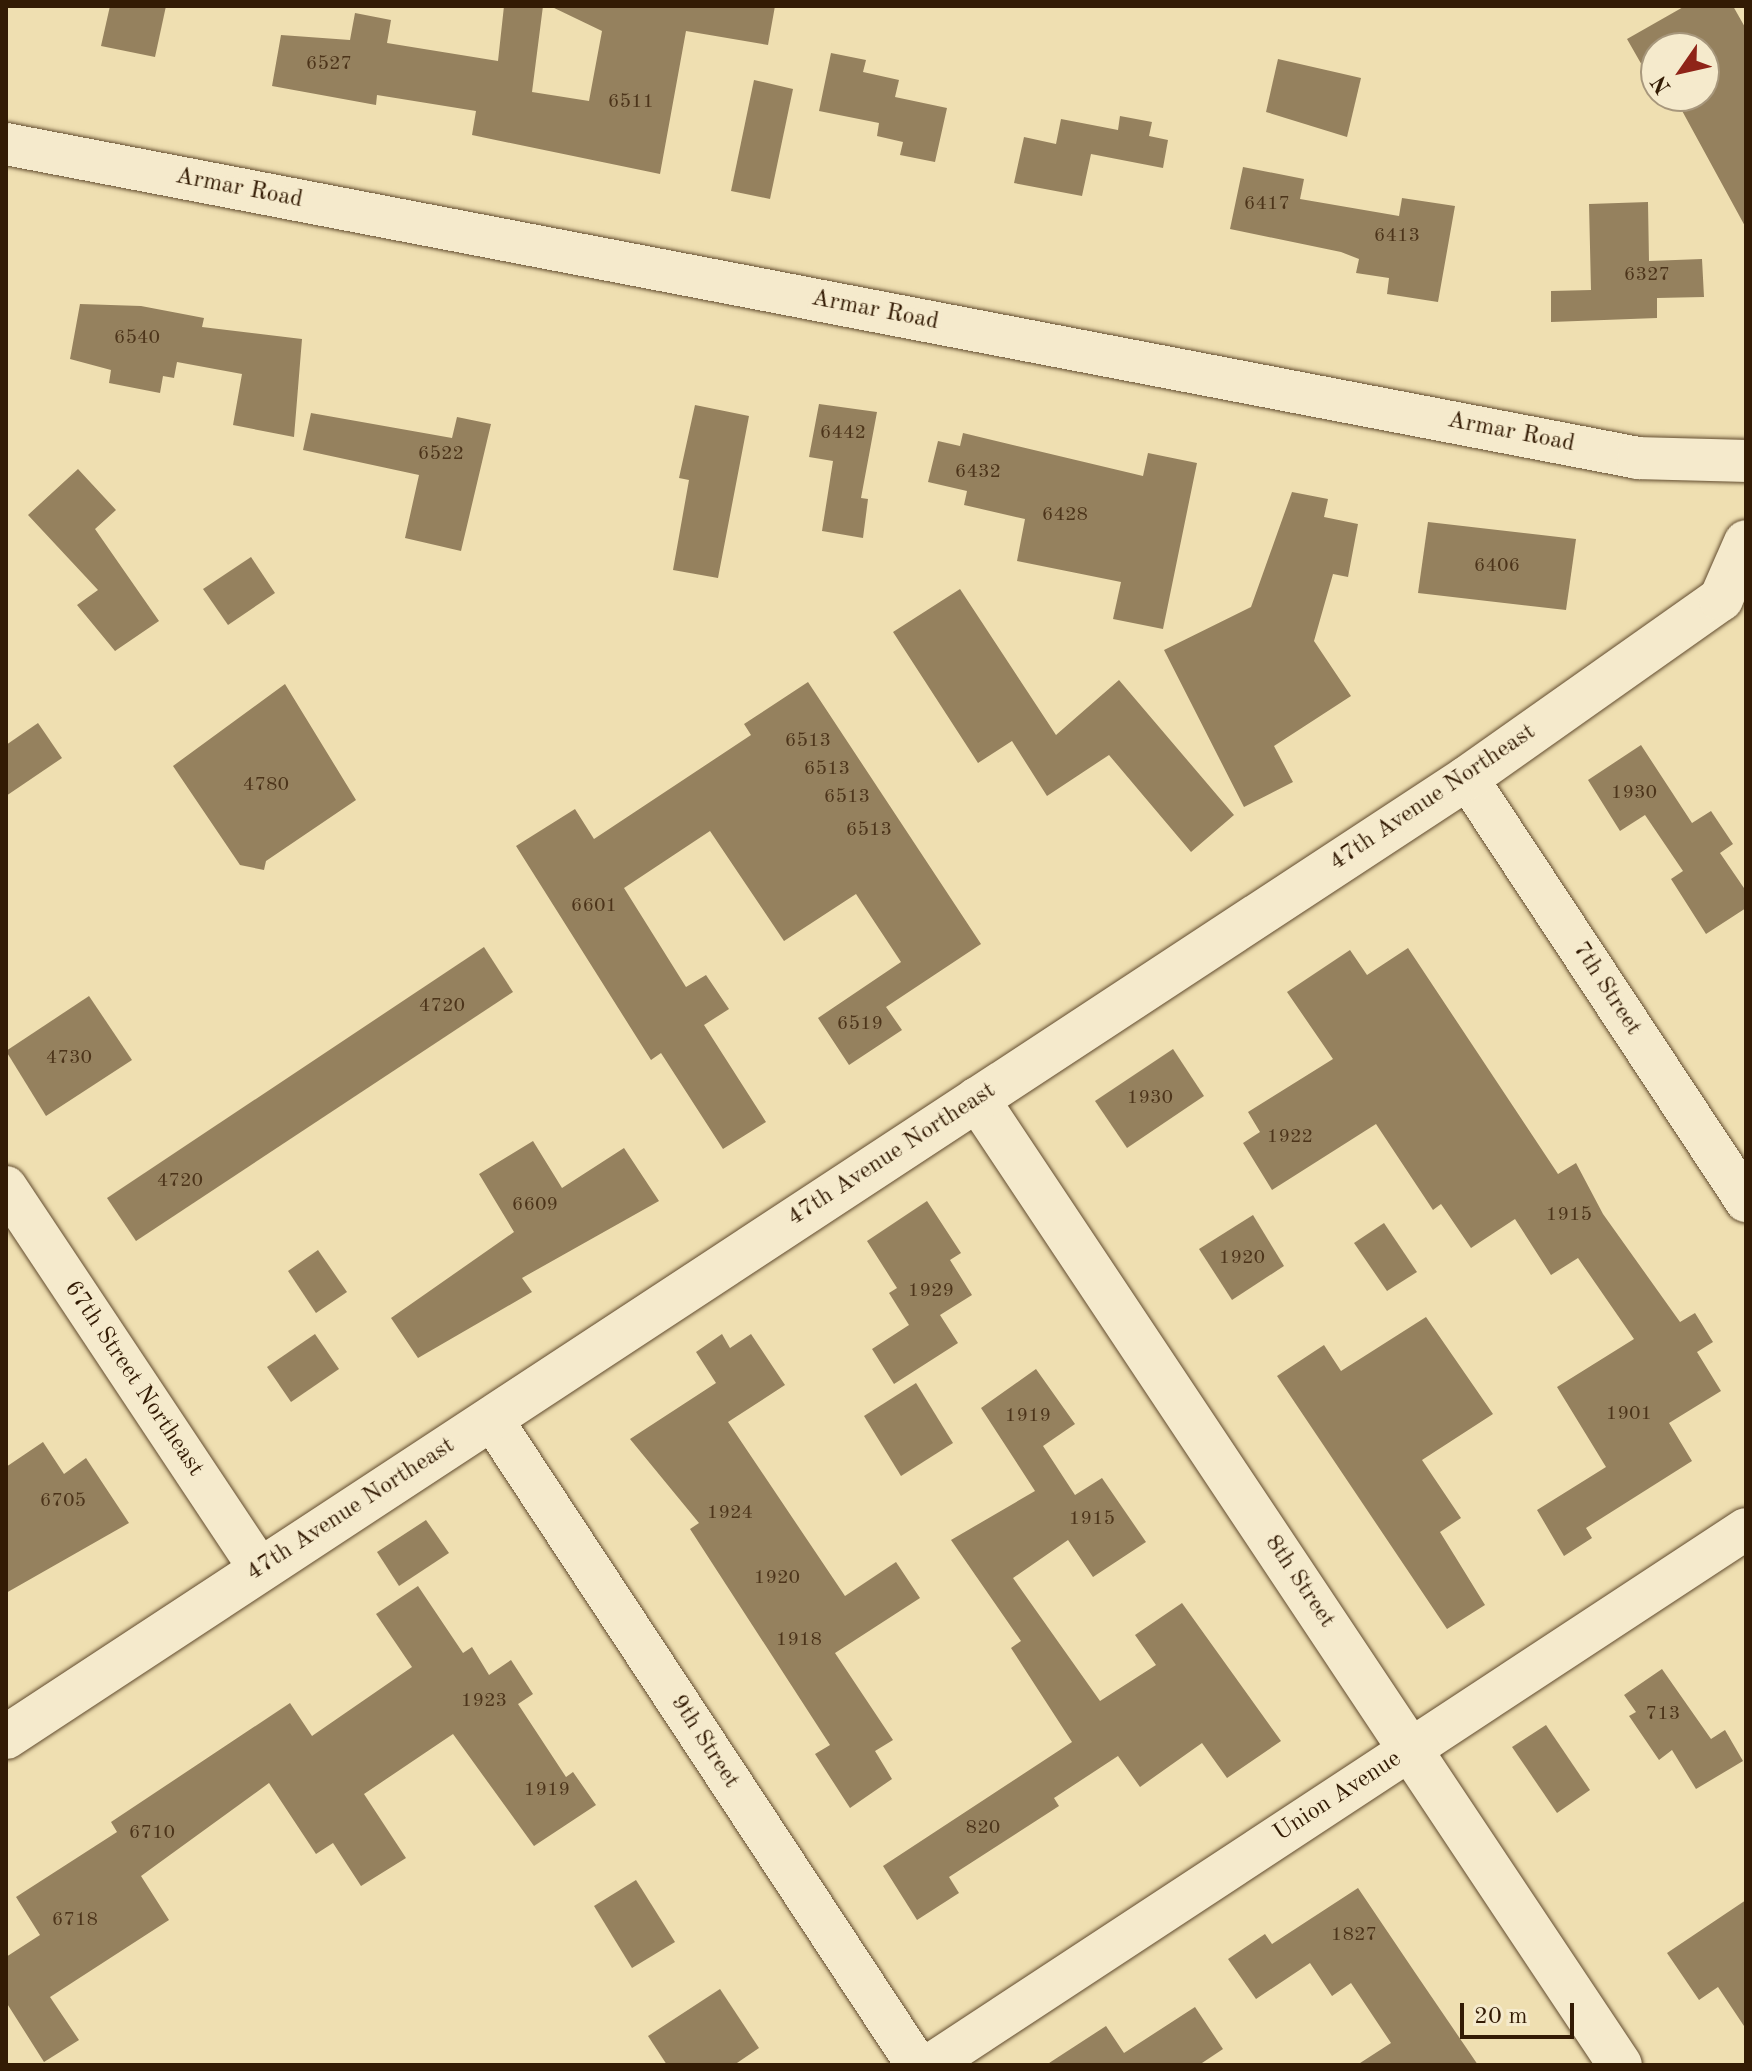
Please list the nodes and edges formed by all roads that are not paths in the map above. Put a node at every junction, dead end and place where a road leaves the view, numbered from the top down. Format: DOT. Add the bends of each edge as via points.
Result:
graph roads {
  1 [pos="6,144"];
  2 [pos="1746,461"];
  3 [pos="1746,542"];
  4 [pos="1467,778"];
  5 [pos="977,1099"];
  6 [pos="6,1187"];
  7 [pos="1746,1201"];
  8 [pos="491,1418"];
  9 [pos="1746,1529"];
  10 [pos="260,1570"];
  11 [pos="6,1737"];
  12 [pos="1411,1750"];
  13 [pos="917,2065"];
  14 [pos="930,2065"];
  15 [pos="1620,2065"];
  1 -- 2 [label="street, Armar Road" via="1638,458"];
  3 -- 4 [label="street, 47th Avenue Northeast" via="1721,599"];
  4 -- 5 [label="street, 47th Avenue Northeast"];
  4 -- 7 [label="street, 7th Street"];
  5 -- 8 [label="street, 47th Avenue Northeast"];
  5 -- 12 [label="street, 8th Street"];
  6 -- 10 [label="street, 67th Street Northeast"];
  8 -- 10 [label="street, 47th Avenue Northeast"];
  8 -- 13 [label="street, 9th Street"];
  9 -- 12 [label="street, Union Avenue"];
  10 -- 11 [label="street, 47th Avenue Northeast"];
  12 -- 14 [label="street, Union Avenue"];
  12 -- 15 [label="street, 8th Street"];
}
